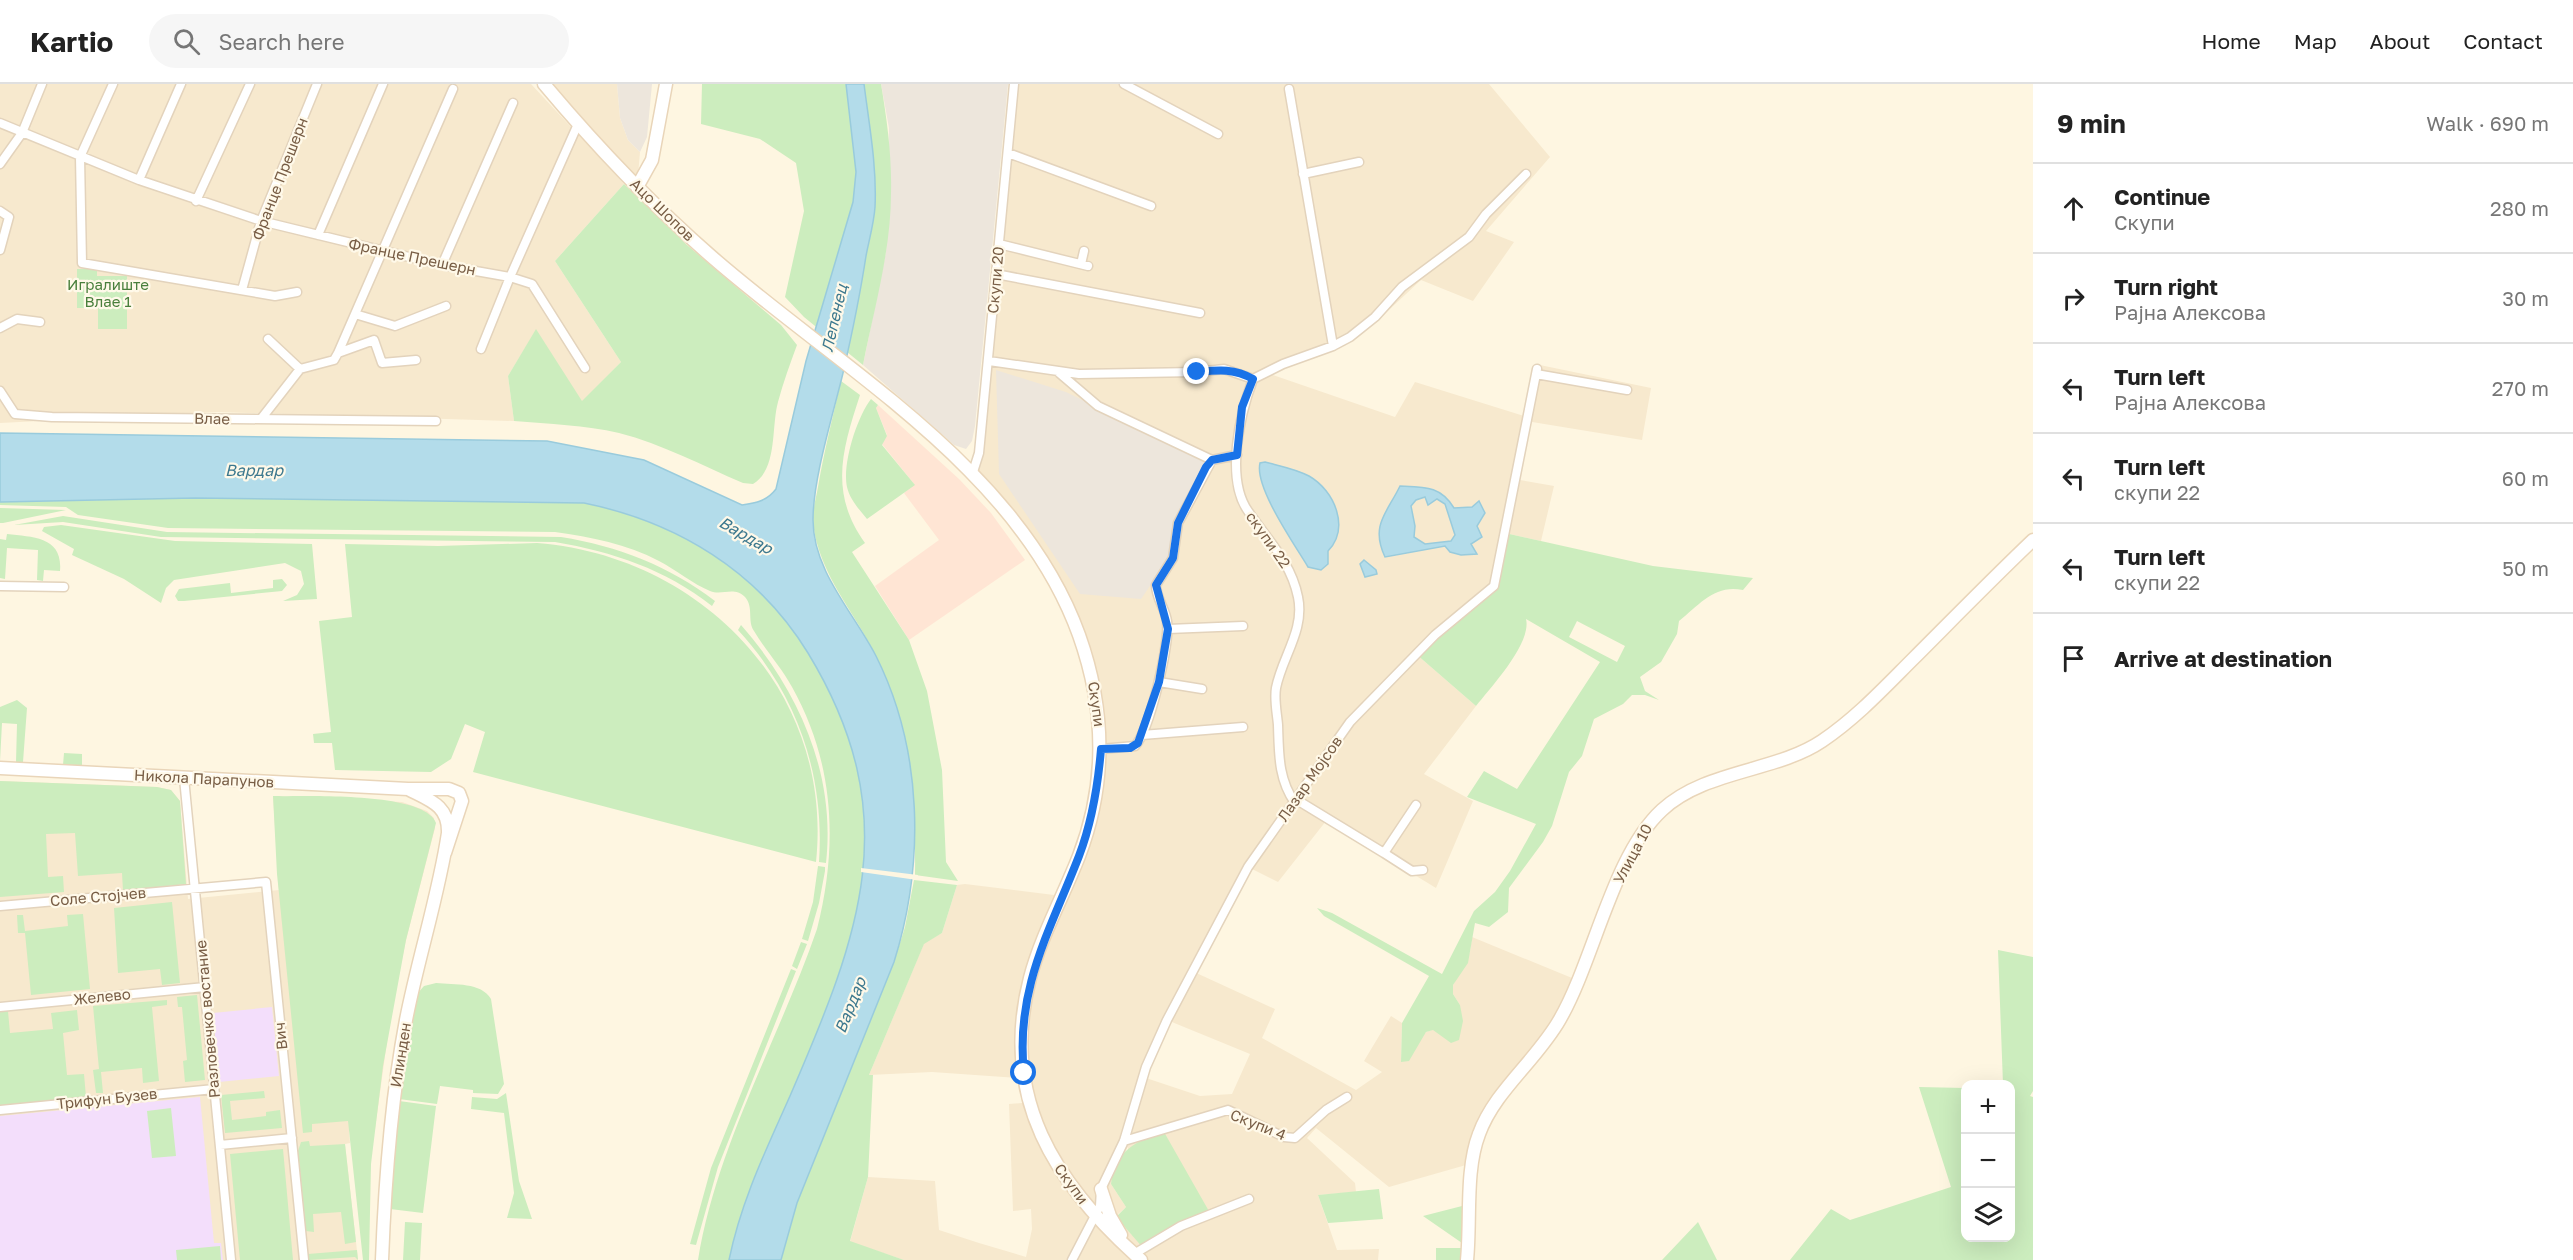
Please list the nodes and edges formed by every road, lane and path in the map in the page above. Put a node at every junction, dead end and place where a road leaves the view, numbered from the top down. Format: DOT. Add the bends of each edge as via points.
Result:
graph roads {
  1 [pos="42,84"];
  2 [pos="112,84"];
  3 [pos="181,84"];
  4 [pos="250,84"];
  5 [pos="317,84"];
  6 [pos="383,84"];
  7 [pos="544,84"];
  8 [pos="666,84"];
  9 [pos="1014,84"];
  10 [pos="1124,84"];
  11 [pos="1289,88"];
  12 [pos="453,89"];
  13 [pos="513,103"];
  14 [pos="0,123"];
  15 [pos="578,124"];
  16 [pos="22,133"];
  17 [pos="1218,134"];
  18 [pos="1008,153"];
  19 [pos="80,157"];
  20 [pos="1359,162"];
  21 [pos="0,164"];
  22 [pos="1303,174"];
  23 [pos="1526,174"];
  24 [pos="140,180"];
  25 [pos="637,188"];
  26 [pos="196,201"];
  27 [pos="1151,206"];
  28 [pos="0,211"];
  29 [pos="261,221"];
  30 [pos="318,235"];
  31 [pos="999,244"];
  32 [pos="0,250"];
  33 [pos="381,251"];
  34 [pos="1084,251"];
  35 [pos="442,265"];
  36 [pos="996,274"];
  37 [pos="510,277"];
  38 [pos="242,290"];
  39 [pos="297,292"];
  40 [pos="446,306"];
  41 [pos="1200,313"];
  42 [pos="355,314"];
  43 [pos="40,322"];
  44 [pos="792,324"];
  45 [pos="0,328"];
  46 [pos="268,339"];
  47 [pos="1333,346"];
  48 [pos="481,349"];
  49 [pos="338,353"];
  50 [pos="416,360"];
  51 [pos="989,361"];
  52 [pos="585,368"];
  53 [pos="300,369"];
  54 [pos="1057,371"];
  55 [pos="1253,379"];
  56 [pos="1627,390"];
  57 [pos="0,391"];
  58 [pos="261,419"];
  59 [pos="436,421"];
  60 [pos="1237,455"];
  61 [pos="1212,460"];
  62 [pos="972,475"];
  63 [pos="2033,540"];
  64 [pos="0,586"];
  65 [pos="64,586"];
  66 [pos="1243,626"];
  67 [pos="1168,629"];
  68 [pos="1159,682"];
  69 [pos="1202,689"];
  70 [pos="1243,727"];
  71 [pos="1142,735"];
  72 [pos="1101,749"];
  73 [pos="0,768"];
  74 [pos="184,778"];
  75 [pos="408,789"];
  76 [pos="1296,801"];
  77 [pos="1416,805"];
  78 [pos="445,853"];
  79 [pos="1384,853"];
  80 [pos="1423,870"];
  81 [pos="195,889"];
  82 [pos="0,906"];
  83 [pos="205,987"];
  84 [pos="0,1007"];
  85 [pos="214,1089"];
  86 [pos="1347,1097"];
  87 [pos="0,1110"];
  88 [pos="291,1138"];
  89 [pos="1124,1141"];
  90 [pos="220,1145"];
  91 [pos="1101,1189"];
  92 [pos="1249,1198"];
  93 [pos="1085,1204"];
  94 [pos="1095,1215"];
  95 [pos="1135,1254"];
  96 [pos="231,1260"];
  97 [pos="304,1260"];
  98 [pos="382,1260"];
  99 [pos="1072,1260"];
  100 [pos="1467,1260"];
  1 -- 16 [label="street"];
  2 -- 19 [label="street"];
  3 -- 24 [label="street"];
  4 -- 26 [label="street"];
  5 -- 29 [label="street, Франце Прешерн"];
  6 -- 30 [label="street"];
  7 -- 15 [label="street, Ацо Шопов"];
  8 -- 25 [label="street" via="652,160"];
  9 -- 18 [label="street, Скупи 20"];
  10 -- 17 [label="street"];
  11 -- 22 [label="street"];
  12 -- 33 [label="street"];
  13 -- 35 [label="street"];
  14 -- 16 [label="street, Францe Прешерн"];
  15 -- 25 [label="street, Ацо Шопов"];
  15 -- 37 [label="street"];
  16 -- 19 [label="street, Францe Прешерн"];
  16 -- 21 [label="street"];
  18 -- 27 [label="street"];
  18 -- 31 [label="street, Скупи 20"];
  19 -- 24 [label="street, Францe Прешерн"];
  19 -- 38 [label="street" via="82,263"];
  20 -- 22 [label="street"];
  22 -- 47 [label="street"];
  23 -- 47 [label="street" via="1469,237 1402,287 1375,317"];
  24 -- 26 [label="street, Францe Прешерн"];
  25 -- 44 [label="street, Ацо Шопов" via="712,258"];
  26 -- 29 [label="street, Францe Прешерн"];
  28 -- 32 [label="street" via="9,217"];
  29 -- 30 [label="street, Францe Прешерн"];
  29 -- 38 [label="street, Франце Прешерн"];
  30 -- 33 [label="street, Францe Прешерн"];
  31 -- 34 [label="street" via="1085,265"];
  31 -- 36 [label="street, Скупи 20"];
  33 -- 35 [label="street, Францe Прешерн"];
  33 -- 42 [label="street"];
  35 -- 37 [label="street, Францe Прешерн"];
  36 -- 41 [label="street"];
  36 -- 51 [label="street, Скупи 20"];
  37 -- 48 [label="street"];
  37 -- 52 [label="street, Францe Прешерн" via="532,284"];
  38 -- 39 [label="street" via="275,296"];
  40 -- 42 [label="street" via="395,326"];
  42 -- 49 [label="street"];
  43 -- 45 [label="street" via="17,319"];
  44 -- 62 [label="street, Скупи" via="922,426"];
  46 -- 53 [label="street"];
  47 -- 55 [label="street"];
  49 -- 50 [label="street" via="374,340 382,363"];
  49 -- 53 [label="street" via="334,360"];
  51 -- 54 [label="street"];
  51 -- 62 [label="street, Скупи 20" via="979,453"];
  53 -- 58 [label="street"];
  54 -- 55 [label="street" via="1115,374 1224,369"];
  54 -- 61 [label="street" via="1098,406"];
  55 -- 60 [label="street, скупи 22" via="1242,407"];
  56 -- 76 [label="street, Лазар Мојсов" via="1536,371 1494,586 1435,635 1367,703"];
  57 -- 58 [label="street, Влае" via="15,414"];
  58 -- 59 [label="street, Влае"];
  60 -- 61 [label="street"];
  60 -- 76 [label="street, скупи 22" via="1242,500 1279,551 1291,572 1298,597 1297,629 1276,696 1279,766 1287,792"];
  61 -- 67 [label="street" via="1178,523 1173,558 1156,585"];
  62 -- 72 [label="street, Скупи" via="1030,545 1070,612 1096,689"];
  63 -- 100 [label="street, Улица 10" via="1869,704 1820,743 1692,790 1652,820 1615,888 1560,1020 1479,1133"];
  64 -- 65 [label="street"];
  66 -- 67 [label="street"];
  67 -- 68 [label="street"];
  68 -- 69 [label="street"];
  68 -- 71 [label="street"];
  70 -- 71 [label="street"];
  71 -- 72 [label="street" via="1130,748"];
  72 -- 93 [label="street, Скупи" via="1088,829 1038,955 1023,1028 1024,1073 1034,1117 1054,1162"];
  73 -- 74 [label="street, Никола Парапунов"];
  74 -- 75 [label="street, Никола Парапунов"];
  74 -- 81 [label="street, Разловечко востание"];
  75 -- 78 [label="street, Илинден" via="445,812 449,828"];
  75 -- 78 [label="street, Илинден" via="449,789 461,795 457,822"];
  76 -- 79 [label="street"];
  76 -- 89 [label="street, Лазар Мојсов" via="1248,867 1167,1020 1146,1067"];
  77 -- 79 [label="street"];
  78 -- 98 [label="street, Илинден" via="420,953 399,1065"];
  79 -- 80 [label="street" via="1412,870"];
  81 -- 82 [label="street, Соле Стојчев"];
  81 -- 83 [label="street, Разловечко востание"];
  81 -- 88 [label="street, Вич" via="266,882"];
  83 -- 84 [label="street, Желево"];
  83 -- 85 [label="street, Разловечко востание"];
  85 -- 87 [label="street, Трифун Бузев"];
  85 -- 90 [label="street, Разловечко востание"];
  86 -- 89 [label="street, Cкупи 4" via="1293,1139 1228,1110"];
  88 -- 90 [label="street"];
  88 -- 97 [label="street, Вич"];
  89 -- 91 [label="street, Лазар Мојсов"];
  90 -- 96 [label="street, Разловечко востание"];
  91 -- 93 [label="street"];
  91 -- 94 [label="street, Лазар Мојсов"];
  91 -- 95 [label="street" via="1110,1216"];
  92 -- 95 [label="street" via="1181,1226"];
  93 -- 94 [label="street, Скупи"];
  94 -- 95 [label="street, Скупи"];
  94 -- 99 [label="street, Лазар Мојсов"];
}
